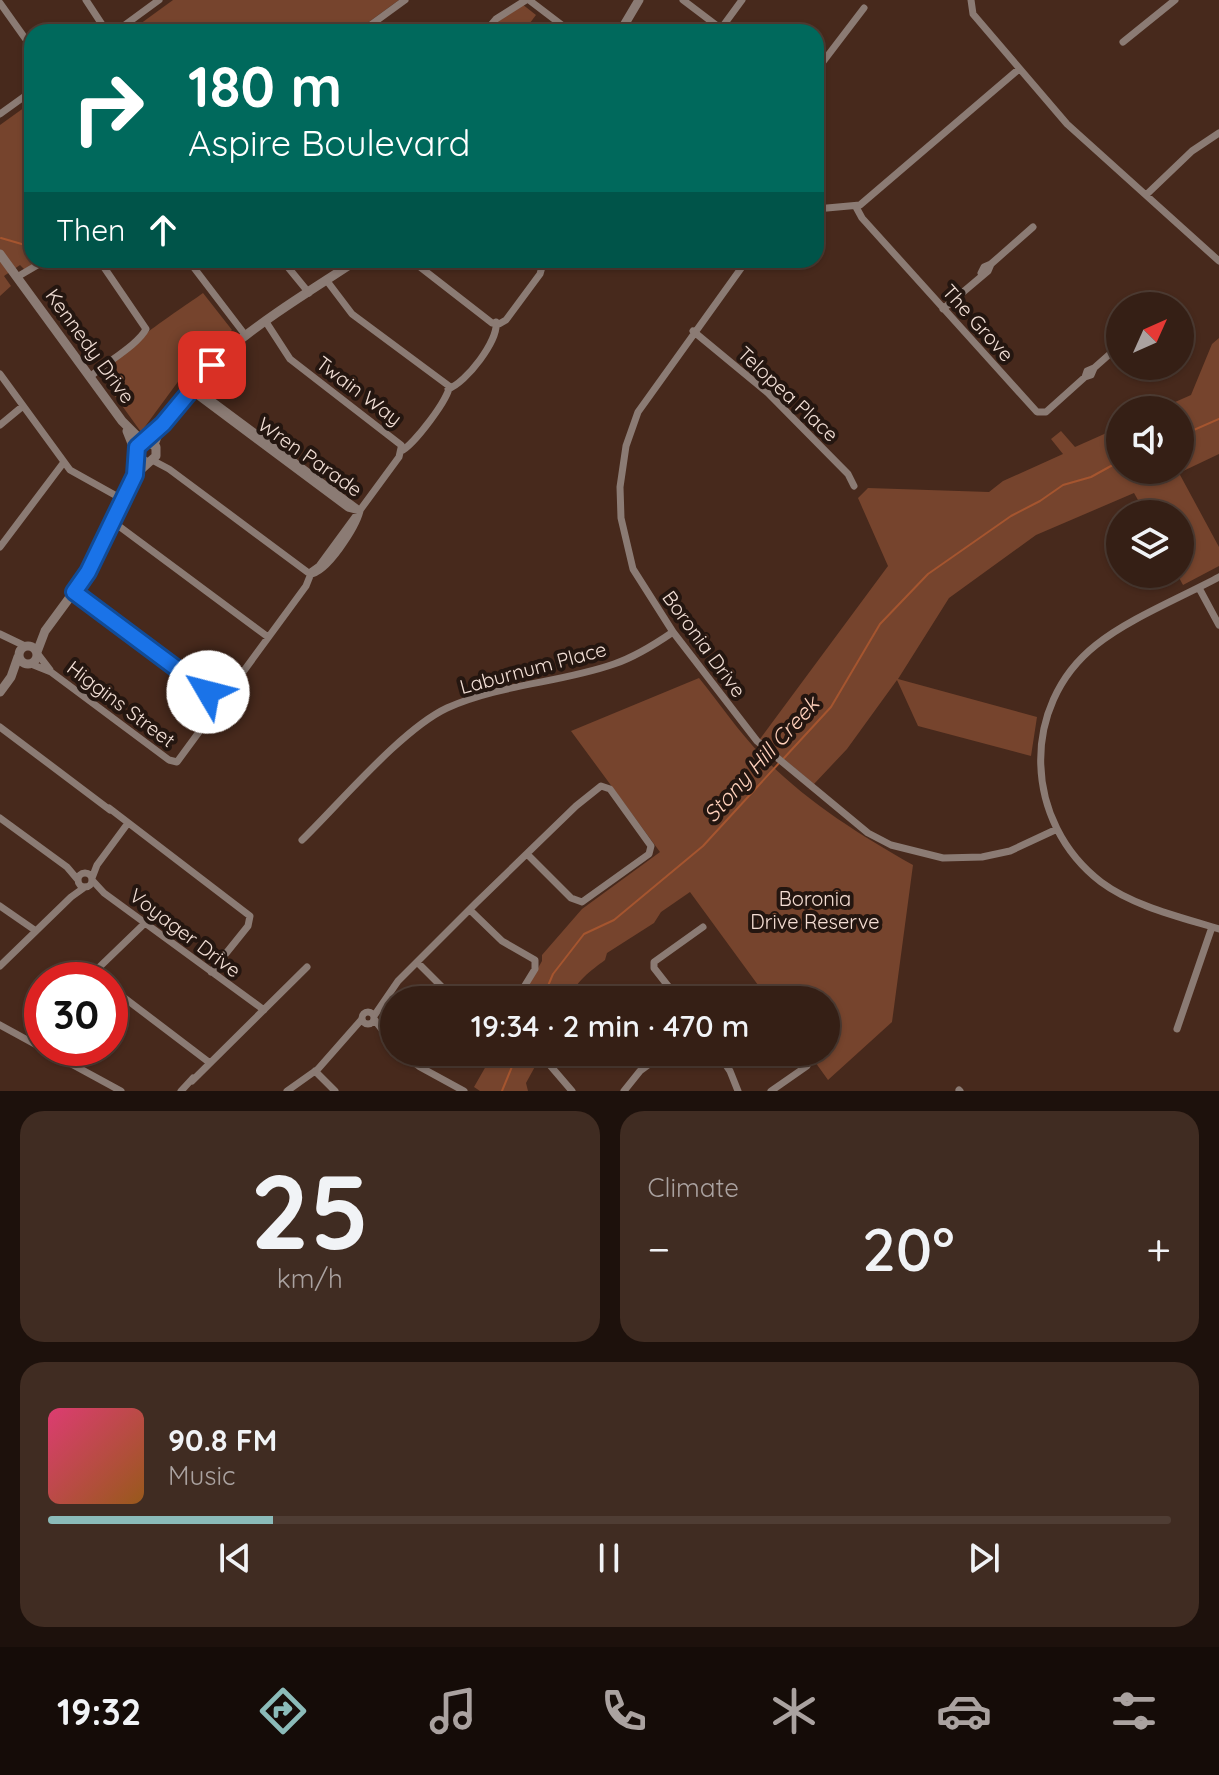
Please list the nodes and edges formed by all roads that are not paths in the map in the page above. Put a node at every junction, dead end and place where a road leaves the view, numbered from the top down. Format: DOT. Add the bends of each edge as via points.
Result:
graph roads {
  1 [pos="86,0"];
  2 [pos="159,0"];
  3 [pos="405,0"];
  4 [pos="527,0"];
  5 [pos="642,0"];
  6 [pos="683,0"];
  7 [pos="742,0"];
  8 [pos="971,0"];
  9 [pos="1173,0"];
  10 [pos="517,2"];
  11 [pos="0,3"];
  12 [pos="864,8"];
  13 [pos="102,24"];
  14 [pos="126,24"];
  15 [pos="373,24"];
  16 [pos="491,24"];
  17 [pos="560,24"];
  18 [pos="626,24"];
  19 [pos="713,24"];
  20 [pos="723,24"];
  21 [pos="24,37"];
  22 [pos="1123,42"];
  23 [pos="824,60"];
  24 [pos="1019,69"];
  25 [pos="24,97"];
  26 [pos="0,114"];
  27 [pos="1219,133"];
  28 [pos="1146,195"];
  29 [pos="856,207"];
  30 [pos="824,209"];
  31 [pos="1033,227"];
  32 [pos="0,254"];
  33 [pos="1219,261"];
  34 [pos="36,268"];
  35 [pos="105,268"];
  36 [pos="194,268"];
  37 [pos="288,268"];
  38 [pos="345,268"];
  39 [pos="422,268"];
  40 [pos="538,268"];
  41 [pos="741,268"];
  42 [pos="19,280"];
  43 [pos="328,280"];
  44 [pos="307,294"];
  45 [pos="943,309"];
  46 [pos="496,322"];
  47 [pos="264,323"];
  48 [pos="693,331"];
  49 [pos="244,338"];
  50 [pos="1106,357"];
  51 [pos="0,374"];
  52 [pos="88,375"];
  53 [pos="191,386"];
  54 [pos="448,389"];
  55 [pos="24,408"];
  56 [pos="0,425"];
  57 [pos="401,448"];
  58 [pos="146,451"];
  59 [pos="66,464"];
  60 [pos="854,486"];
  61 [pos="124,497"];
  62 [pos="360,511"];
  63 [pos="111,524"];
  64 [pos="0,547"];
  65 [pos="311,572"];
  66 [pos="1219,577"];
  67 [pos="1199,588"];
  68 [pos="74,592"];
  69 [pos="1219,625"];
  70 [pos="45,631"];
  71 [pos="673,632"];
  72 [pos="3,636"];
  73 [pos="266,638"];
  74 [pos="26,646"];
  75 [pos="37,653"];
  76 [pos="18,656"];
  77 [pos="30,664"];
  78 [pos="51,672"];
  79 [pos="5,685"];
  80 [pos="223,702"];
  81 [pos="1,728"];
  82 [pos="0,818"];
  83 [pos="127,825"];
  84 [pos="1055,830"];
  85 [pos="302,840"];
  86 [pos="528,853"];
  87 [pos="85,880"];
  88 [pos="0,906"];
  89 [pos="472,913"];
  90 [pos="143,922"];
  91 [pos="703,927"];
  92 [pos="1216,928"];
  93 [pos="34,933"];
  94 [pos="105,962"];
  95 [pos="416,963"];
  96 [pos="0,966"];
  97 [pos="307,967"];
  98 [pos="212,974"];
  99 [pos="439,986"];
  100 [pos="524,986"];
  101 [pos="668,986"];
  102 [pos="128,1001"];
  103 [pos="262,1012"];
  104 [pos="369,1019"];
  105 [pos="0,1025"];
  106 [pos="1177,1029"];
  107 [pos="380,1031"];
  108 [pos="24,1038"];
  109 [pos="207,1063"];
  110 [pos="75,1066"];
  111 [pos="419,1066"];
  112 [pos="551,1066"];
  113 [pos="727,1066"];
  114 [pos="801,1066"];
  115 [pos="645,1067"];
  116 [pos="317,1070"];
  117 [pos="121,1091"];
  118 [pos="181,1091"];
  119 [pos="287,1091"];
  120 [pos="335,1091"];
  121 [pos="464,1091"];
  122 [pos="572,1091"];
  123 [pos="624,1091"];
  124 [pos="738,1091"];
  125 [pos="771,1091"];
  1 -- 13 [label="street"];
  2 -- 14 [label="street"];
  3 -- 15 [label="street"];
  4 -- 10 [label="street"];
  4 -- 17 [label="street"];
  5 -- 18 [label="street"];
  6 -- 19 [label="street"];
  7 -- 20 [label="street"];
  8 -- 24 [label="street" via="973,14"];
  9 -- 22 [label="street"];
  10 -- 16 [label="street"];
  11 -- 21 [label="street"];
  12 -- 23 [label="street"];
  24 -- 28 [label="street" via="1067,124"];
  24 -- 29 [label="street"];
  25 -- 26 [label="street"];
  27 -- 28 [label="street"];
  28 -- 33 [label="street"];
  29 -- 30 [label="street"];
  29 -- 45 [label="street, The Grove"];
  31 -- 45 [label="street"];
  32 -- 42 [label="street, Kennedy Drive"];
  34 -- 42 [label="street"];
  35 -- 52 [label="street" via="146,329"];
  36 -- 49 [label="street"];
  37 -- 44 [label="street"];
  38 -- 43 [label="street"];
  39 -- 46 [label="street"];
  40 -- 46 [label="street" via="509,313"];
  41 -- 48 [label="street, Boronia Drive"];
  42 -- 52 [label="street, Kennedy Drive"];
  43 -- 44 [label="street"];
  43 -- 54 [label="street" via="352,314"];
  44 -- 47 [label="street"];
  45 -- 50 [label="street, The Grove" via="1037,412 1046,412"];
  46 -- 54 [label="street" via="496,337 460,383"];
  47 -- 49 [label="street"];
  47 -- 57 [label="street, Twain Way" via="290,359"];
  48 -- 60 [label="street, Telopea Place" via="768,393"];
  48 -- 71 [label="street, Boronia Drive" via="638,412 621,473 621,518 633,569"];
  49 -- 53 [label="street"];
  51 -- 55 [label="street"];
  52 -- 58 [label="street, Kennedy Drive"];
  53 -- 58 [label="street"];
  53 -- 62 [label="street, Wren Parade" via="348,508"];
  54 -- 57 [label="street" via="449,395 414,440"];
  55 -- 56 [label="street"];
  55 -- 59 [label="street"];
  57 -- 62 [label="street, Twain Way"];
  58 -- 61 [label="street"];
  58 -- 65 [label="street"];
  59 -- 61 [label="street"];
  59 -- 64 [label="street"];
  61 -- 63 [label="street"];
  62 -- 65 [label="street, Twain Way" via="356,525 322,570"];
  63 -- 68 [label="street"];
  63 -- 73 [label="street"];
  65 -- 73 [label="street, Higgins Street"];
  66 -- 67 [label="street"];
  67 -- 69 [label="street"];
  67 -- 84 [label="street" via="1095,645 1056,692 1043,731 1040,773"];
  68 -- 70 [label="street"];
  68 -- 80 [label="street"];
  70 -- 74 [label="street"];
  70 -- 75 [label="street"];
  71 -- 84 [label="street, Boronia Drive" via="768,753 868,833 891,845 943,858 982,857 1010,851"];
  71 -- 85 [label="street, Laburnum Place" via="616,664 445,709 403,740"];
  72 -- 74 [label="street"];
  72 -- 76 [label="street"];
  73 -- 80 [label="street, Higgins Street"];
  74 -- 75 [label="street"];
  74 -- 76 [label="street"];
  75 -- 77 [label="street"];
  75 -- 78 [label="street, Higgins Street"];
  76 -- 77 [label="street"];
  76 -- 79 [label="street"];
  77 -- 78 [label="street, Higgins Street"];
  77 -- 79 [label="street"];
  78 -- 80 [label="street, Higgins Street" via="174,762"];
  81 -- 83 [label="street"];
  82 -- 87 [label="street, Voyager Drive"];
  83 -- 87 [label="street"];
  83 -- 98 [label="street" via="250,916"];
  84 -- 92 [label="street" via="1070,852 1122,895"];
  86 -- 86 [label="street" via="578,900 651,850 614,795 604,790 592,794"];
  86 -- 89 [label="street"];
  87 -- 90 [label="street, Voyager Drive"];
  87 -- 93 [label="street"];
  88 -- 93 [label="street"];
  89 -- 95 [label="street"];
  89 -- 100 [label="street" via="532,962"];
  90 -- 94 [label="street"];
  90 -- 98 [label="street, Voyager Drive"];
  91 -- 101 [label="street" via="658,964"];
  92 -- 106 [label="street"];
  93 -- 96 [label="street"];
  95 -- 99 [label="street"];
  95 -- 104 [label="street"];
  97 -- 103 [label="street"];
  98 -- 103 [label="street, Voyager Drive"];
  102 -- 109 [label="street"];
  103 -- 109 [label="street"];
  104 -- 107 [label="street"];
  104 -- 116 [label="street"];
  105 -- 108 [label="street"];
  109 -- 118 [label="street"];
  110 -- 117 [label="street"];
  111 -- 121 [label="street"];
  112 -- 122 [label="street"];
  113 -- 124 [label="street"];
  114 -- 125 [label="street"];
  115 -- 123 [label="street"];
  116 -- 119 [label="street"];
  116 -- 120 [label="street"];
}
